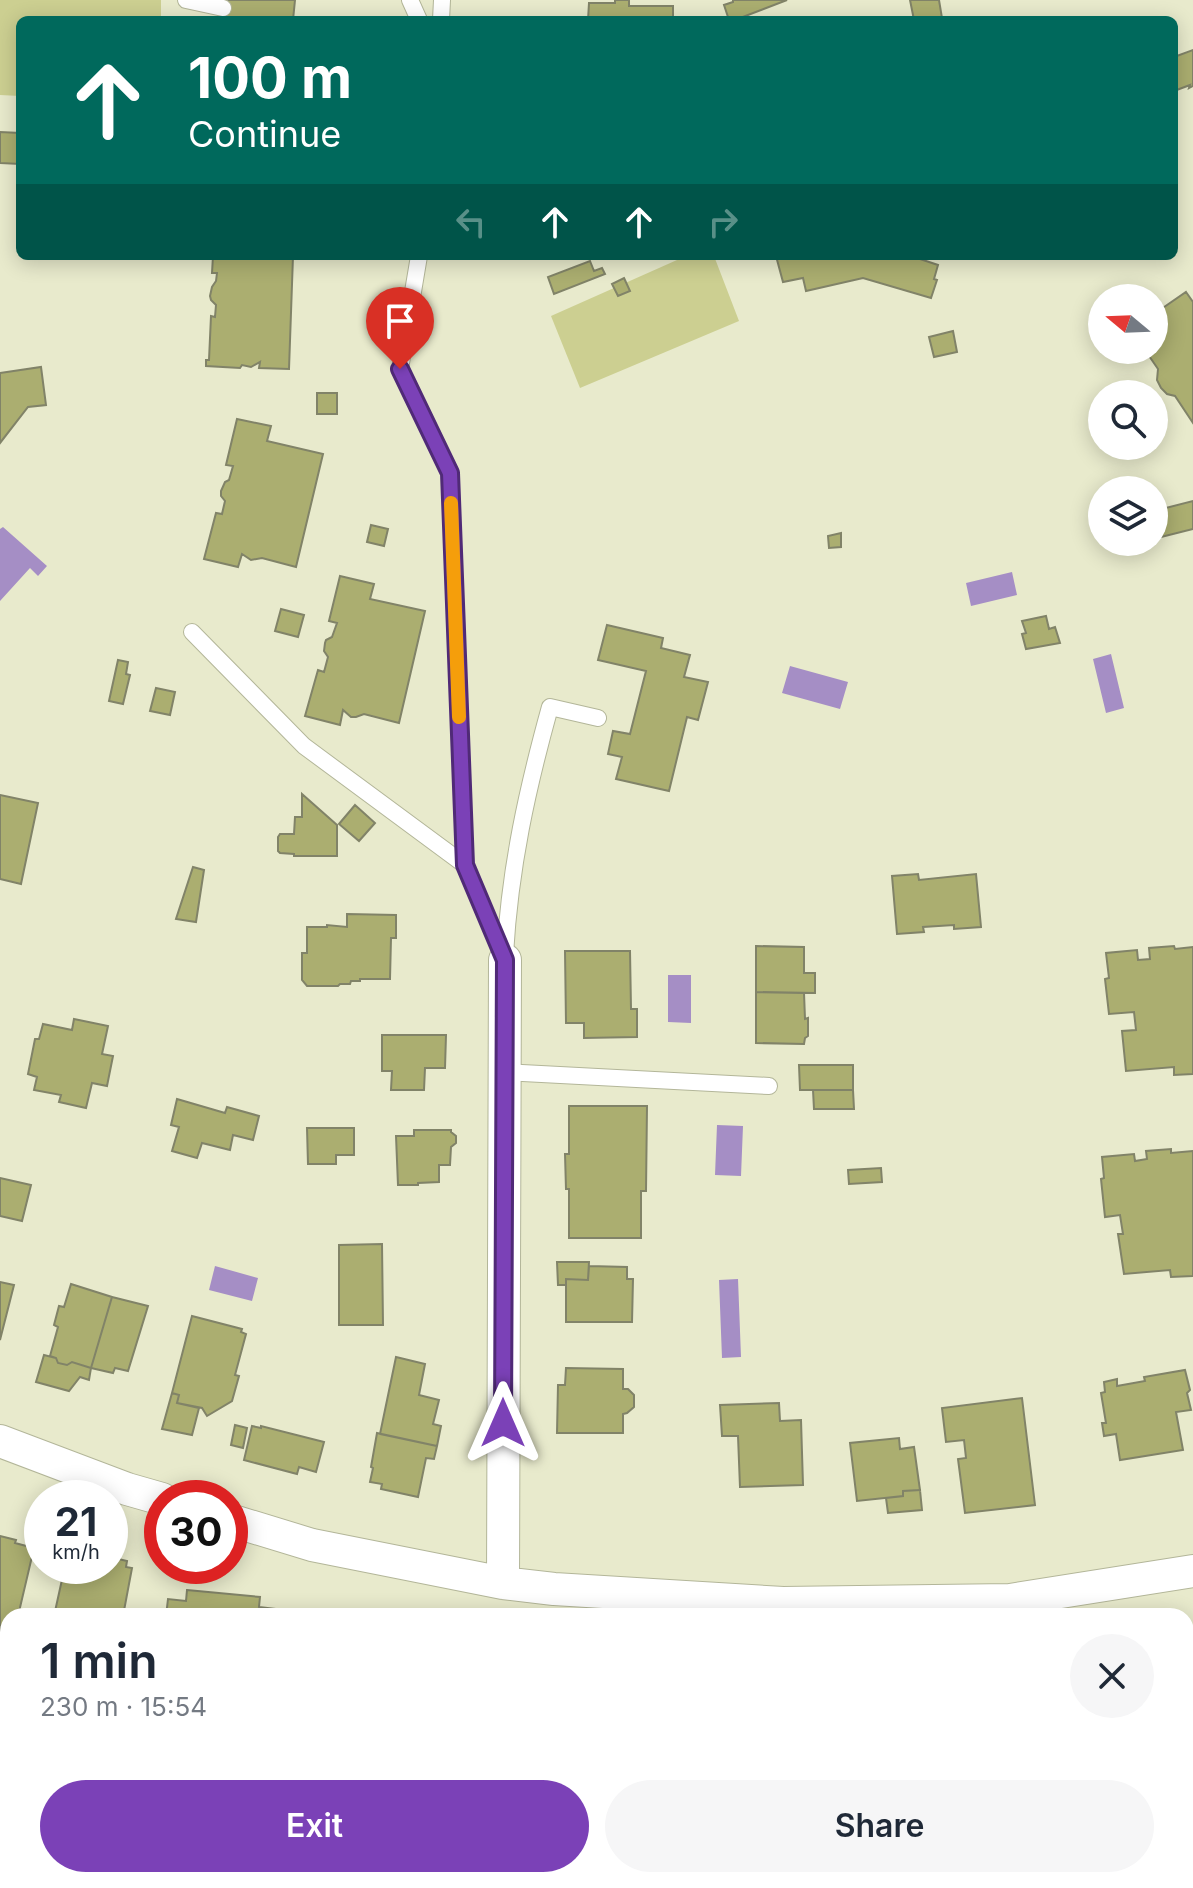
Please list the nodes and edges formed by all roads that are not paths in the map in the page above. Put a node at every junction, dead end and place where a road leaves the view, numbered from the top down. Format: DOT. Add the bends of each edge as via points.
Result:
graph roads {
  1 [pos="186,0"];
  2 [pos="223,8"];
  3 [pos="418,260"];
  4 [pos="192,632"];
  5 [pos="598,718"];
  6 [pos="465,865"];
  7 [pos="505,960"];
  8 [pos="504,1072"];
  9 [pos="769,1086"];
  10 [pos="0,1441"];
  11 [pos="144,1494"];
  12 [pos="248,1525"];
  13 [pos="1193,1571"];
  14 [pos="503,1583"];
  1 -- 2 [label="lane"];
  3 -- 6 [label="lane" via="400,369 450,473"];
  4 -- 6 [label="lane" via="304,746"];
  5 -- 7 [label="lane" via="550,707 512,872"];
  6 -- 7 [label="lane"];
  7 -- 8 [label="street"];
  8 -- 9 [label="lane"];
  8 -- 14 [label="street"];
  10 -- 11 [label="street"];
  12 -- 14 [label="street" via="312,1545"];
  13 -- 14 [label="street" via="1010,1600 964,1601 783,1603"];
}
